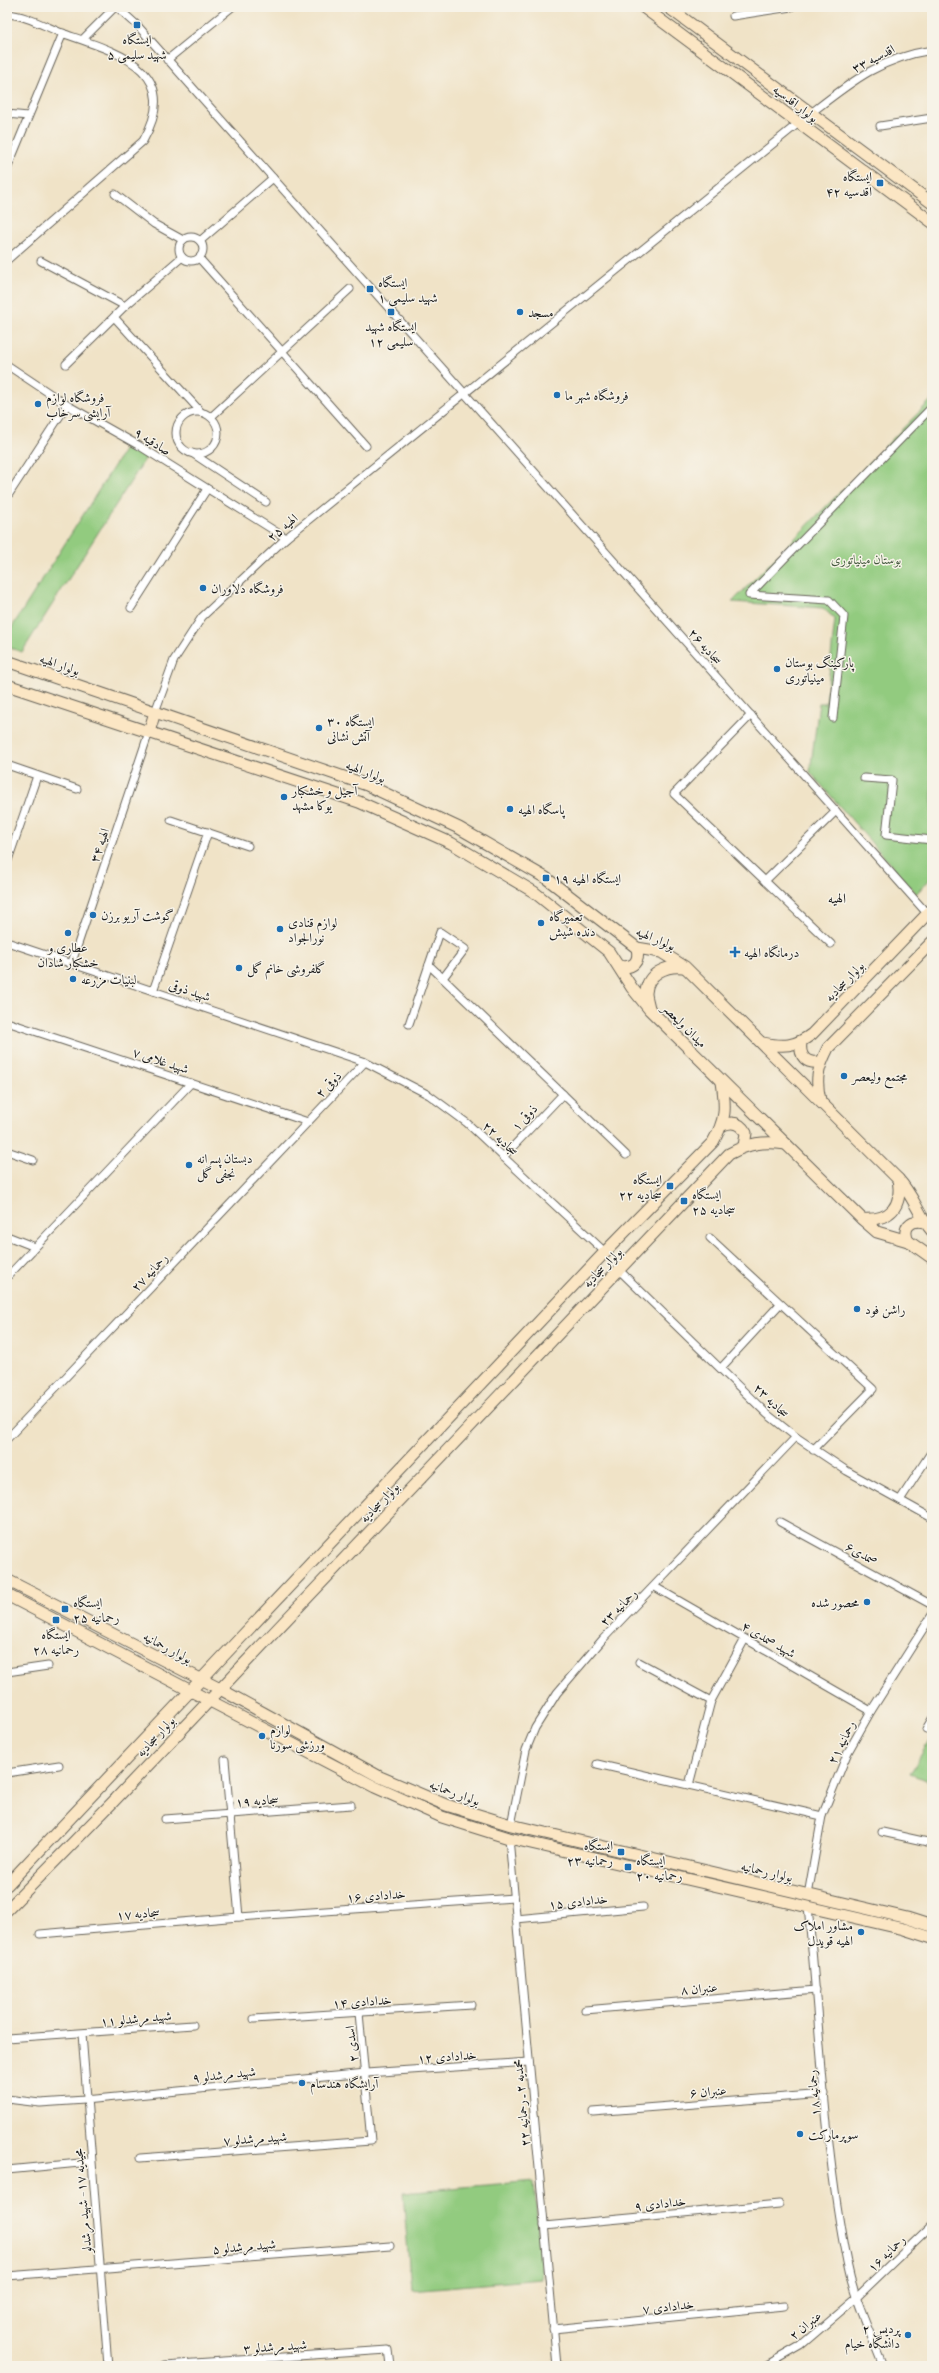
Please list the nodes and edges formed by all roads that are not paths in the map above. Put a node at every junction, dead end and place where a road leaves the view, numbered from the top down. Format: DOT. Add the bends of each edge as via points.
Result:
graph roads {
  1 [pos="116,7"];
  2 [pos="232,7"];
  3 [pos="643,7"];
  4 [pos="668,7"];
  5 [pos="791,7"];
  6 [pos="7,14"];
  7 [pos="733,16"];
  8 [pos="63,33"];
  9 [pos="83,39"];
  10 [pos="932,50"];
  11 [pos="167,60"];
  12 [pos="811,113"];
  13 [pos="7,114"];
  14 [pos="28,116"];
  15 [pos="932,118"];
  16 [pos="799,123"];
  17 [pos="880,126"];
  18 [pos="7,169"];
  19 [pos="273,178"];
  20 [pos="115,194"];
  21 [pos="932,203"];
  22 [pos="932,222"];
  23 [pos="183,240"];
  24 [pos="200,241"];
  25 [pos="182,257"];
  26 [pos="199,258"];
  27 [pos="7,260"];
  28 [pos="41,261"];
  29 [pos="350,289"];
  30 [pos="125,306"];
  31 [pos="114,317"];
  32 [pos="282,354"];
  33 [pos="66,364"];
  34 [pos="7,365"];
  35 [pos="466,393"];
  36 [pos="67,405"];
  37 [pos="932,407"];
  38 [pos="201,412"];
  39 [pos="211,417"];
  40 [pos="366,446"];
  41 [pos="192,453"];
  42 [pos="207,489"];
  43 [pos="7,498"];
  44 [pos="266,502"];
  45 [pos="286,538"];
  46 [pos="131,608"];
  47 [pos="7,661"];
  48 [pos="7,685"];
  49 [pos="155,712"];
  50 [pos="751,715"];
  51 [pos="833,718"];
  52 [pos="149,732"];
  53 [pos="7,765"];
  54 [pos="37,776"];
  55 [pos="864,778"];
  56 [pos="77,789"];
  57 [pos="836,811"];
  58 [pos="171,820"];
  59 [pos="208,832"];
  60 [pos="932,840"];
  61 [pos="248,846"];
  62 [pos="7,863"];
  63 [pos="765,881"];
  64 [pos="930,914"];
  65 [pos="7,942"];
  66 [pos="932,942"];
  67 [pos="832,944"];
  68 [pos="637,948"];
  69 [pos="71,965"];
  70 [pos="429,965"];
  71 [pos="619,966"];
  72 [pos="685,967"];
  73 [pos="444,978"];
  74 [pos="153,991"];
  75 [pos="649,1009"];
  76 [pos="7,1022"];
  77 [pos="409,1024"];
  78 [pos="801,1042"];
  79 [pos="763,1043"];
  80 [pos="365,1062"];
  81 [pos="821,1062"];
  82 [pos="722,1082"];
  83 [pos="191,1083"];
  84 [pos="563,1094"];
  85 [pos="820,1101"];
  86 [pos="308,1122"];
  87 [pos="723,1125"];
  88 [pos="786,1144"];
  89 [pos="744,1146"];
  90 [pos="7,1152"];
  91 [pos="626,1155"];
  92 [pos="503,1157"];
  93 [pos="33,1160"];
  94 [pos="898,1180"];
  95 [pos="862,1219"];
  96 [pos="924,1222"];
  97 [pos="932,1231"];
  98 [pos="7,1236"];
  99 [pos="710,1238"];
  100 [pos="908,1241"];
  101 [pos="35,1248"];
  102 [pos="605,1252"];
  103 [pos="932,1258"];
  104 [pos="619,1270"];
  105 [pos="7,1277"];
  106 [pos="780,1304"];
  107 [pos="721,1368"];
  108 [pos="796,1437"];
  109 [pos="7,1439"];
  110 [pos="813,1450"];
  111 [pos="932,1451"];
  112 [pos="900,1500"];
  113 [pos="932,1518"];
  114 [pos="780,1522"];
  115 [pos="7,1580"];
  116 [pos="655,1587"];
  117 [pos="7,1595"];
  118 [pos="932,1605"];
  119 [pos="932,1615"];
  120 [pos="745,1639"];
  121 [pos="639,1662"];
  122 [pos="48,1666"];
  123 [pos="7,1672"];
  124 [pos="201,1680"];
  125 [pos="220,1689"];
  126 [pos="190,1690"];
  127 [pos="208,1700"];
  128 [pos="711,1701"];
  129 [pos="870,1711"];
  130 [pos="932,1719"];
  131 [pos="926,1729"];
  132 [pos="225,1760"];
  133 [pos="598,1764"];
  134 [pos="59,1765"];
  135 [pos="7,1773"];
  136 [pos="689,1785"];
  137 [pos="351,1805"];
  138 [pos="230,1814"];
  139 [pos="822,1816"];
  140 [pos="165,1819"];
  141 [pos="511,1825"];
  142 [pos="882,1832"];
  143 [pos="509,1838"];
  144 [pos="932,1843"];
  145 [pos="7,1885"];
  146 [pos="808,1895"];
  147 [pos="514,1898"];
  148 [pos="643,1907"];
  149 [pos="808,1907"];
  150 [pos="7,1910"];
  151 [pos="238,1917"];
  152 [pos="516,1919"];
  153 [pos="932,1926"];
  154 [pos="40,1934"];
  155 [pos="932,1938"];
  156 [pos="816,1990"];
  157 [pos="471,2005"];
  158 [pos="584,2010"];
  159 [pos="360,2013"];
  160 [pos="254,2019"];
  161 [pos="193,2025"];
  162 [pos="82,2034"];
  163 [pos="7,2038"];
  164 [pos="529,2062"];
  165 [pos="366,2073"];
  166 [pos="825,2094"];
  167 [pos="7,2099"];
  168 [pos="85,2100"];
  169 [pos="593,2112"];
  170 [pos="371,2141"];
  171 [pos="140,2158"];
  172 [pos="90,2162"];
  173 [pos="7,2170"];
  174 [pos="779,2204"];
  175 [pos="932,2225"];
  176 [pos="544,2226"];
  177 [pos="390,2246"];
  178 [pos="100,2269"];
  179 [pos="7,2276"];
  180 [pos="856,2298"];
  181 [pos="786,2306"];
  182 [pos="553,2329"];
  183 [pos="164,2365"];
  184 [pos="108,2366"];
  185 [pos="390,2366"];
  186 [pos="556,2366"];
  187 [pos="765,2366"];
  188 [pos="883,2366"];
  1 -- 9 [label="street"];
  1 -- 11 [label="street, سجادیه ۲۶" via="137,25"];
  2 -- 11 [label="street"];
  3 -- 16 [label="main road, بولوار اقدسیه"];
  4 -- 12 [label="main road, بولوار اقدسیه"];
  5 -- 7 [label="street"];
  6 -- 8 [label="street"];
  8 -- 9 [label="street"];
  8 -- 14 [label="street"];
  9 -- 27 [label="street" via="129,60 143,70 152,82 157,98 151,126 143,141 122,162"];
  10 -- 12 [label="street, اقدسیه ۳۳" via="907,54 863,74"];
  11 -- 19 [label="street, سجادیه ۲۶"];
  12 -- 16 [label="street, اقدسیه ۳۳"];
  12 -- 21 [label="main road, بولوار اقدسیه"];
  13 -- 14 [label="street"];
  14 -- 18 [label="street"];
  15 -- 17 [label="street"];
  16 -- 22 [label="main road, بولوار اقدسیه"];
  16 -- 35 [label="street, الهیه ۲۵"];
  19 -- 24 [label="street"];
  19 -- 35 [label="street, سجادیه ۲۶"];
  20 -- 23 [label="street" via="154,224"];
  23 -- 24 [label="street" via="192,237"];
  23 -- 25 [label="street" via="179,248"];
  24 -- 26 [label="street" via="203,250"];
  25 -- 26 [label="street" via="190,261"];
  25 -- 30 [label="street"];
  26 -- 32 [label="street"];
  28 -- 30 [label="street"];
  29 -- 32 [label="street"];
  30 -- 31 [label="street"];
  31 -- 33 [label="street"];
  31 -- 38 [label="street"];
  32 -- 39 [label="street"];
  32 -- 40 [label="street"];
  34 -- 36 [label="street, صادقیه ۹"];
  35 -- 45 [label="street, الهیه ۲۵"];
  35 -- 50 [label="street, سجادیه ۲۶"];
  36 -- 42 [label="street, صادقیه ۹" via="138,445"];
  36 -- 43 [label="street"];
  37 -- 51 [label="street" via="749,595 829,600 844,616"];
  38 -- 39 [label="street"];
  38 -- 41 [label="street" via="190,412 181,418 176,428 176,439 182,448"];
  39 -- 41 [label="street" via="217,426 217,437 212,447 203,453"];
  41 -- 44 [label="street"];
  42 -- 45 [label="street, صادقیه ۹"];
  42 -- 46 [label="street"];
  45 -- 49 [label="street, الهیه ۲۵" via="202,617 174,660"];
  47 -- 49 [label="main road, بولوار الهیه"];
  48 -- 52 [label="main road"];
  49 -- 52 [label="main road"];
  49 -- 68 [label="main road, بولوار الهیه" via="367,785 459,828 546,878"];
  50 -- 57 [label="street, سجادیه ۲۶"];
  50 -- 63 [label="street" via="674,794"];
  52 -- 69 [label="street, الهیه ۳۴"];
  52 -- 71 [label="main road" via="359,802 451,843 534,892 609,952"];
  53 -- 54 [label="street"];
  54 -- 56 [label="street"];
  54 -- 62 [label="street"];
  55 -- 60 [label="street" via="892,780 886,835"];
  57 -- 63 [label="street"];
  57 -- 64 [label="street, سجادیه ۲۶"];
  58 -- 59 [label="street"];
  59 -- 61 [label="street"];
  59 -- 74 [label="street"];
  63 -- 67 [label="street"];
  64 -- 78 [label="main road, بولوار سجادیه" via="812,1034"];
  65 -- 69 [label="street, شهید ذوقی"];
  66 -- 81 [label="main road" via="828,1048"];
  68 -- 71 [label="main road" via="639,956 635,964 628,968"];
  68 -- 72 [label="main road, بولوار الهیه" via="661,952"];
  69 -- 74 [label="street, شهید ذوقی"];
  70 -- 73 [label="street"];
  70 -- 73 [label="street" via="440,932 465,949"];
  70 -- 77 [label="street"];
  71 -- 75 [label="main road"];
  72 -- 75 [label="main road, میدان ولیعصر" via="673,966 656,974 649,982 646,992"];
  72 -- 79 [label="main road"];
  73 -- 84 [label="street"];
  74 -- 80 [label="street, شهید ذوقی"];
  75 -- 82 [label="main road, میدان ولیعصر"];
  76 -- 83 [label="street, شهید غلامی ۷"];
  78 -- 79 [label="main road, بولوار سجادیه" via="782,1047"];
  78 -- 81 [label="main road" via="800,1051 804,1059 812,1063"];
  79 -- 85 [label="main road"];
  80 -- 86 [label="street, ذوقی ۲"];
  80 -- 92 [label="street, سجادیه ۲۲" via="430,1095 467,1123"];
  81 -- 85 [label="main road" via="816,1082"];
  82 -- 87 [label="main road, بولوار سجادیه" via="725,1107"];
  82 -- 88 [label="main road, میدان ولیعصر"];
  83 -- 86 [label="street, شهید غلامی ۷"];
  83 -- 101 [label="street"];
  84 -- 91 [label="street"];
  84 -- 92 [label="street, ذوقی ۱"];
  85 -- 94 [label="main road"];
  86 -- 109 [label="street, رحمانیه ۲۷"];
  87 -- 89 [label="main road" via="736,1123 742,1127 747,1140"];
  87 -- 102 [label="main road, بولوار سجادیه" via="713,1142"];
  88 -- 89 [label="main road, بولوار سجادیه" via="768,1141"];
  88 -- 95 [label="main road, میدان ولیعصر"];
  89 -- 104 [label="main road, بولوار سجادیه" via="729,1154"];
  90 -- 93 [label="street"];
  92 -- 102 [label="street, سجادیه ۲۲"];
  94 -- 95 [label="main road" via="901,1193 897,1206 888,1215 875,1220"];
  94 -- 96 [label="main road" via="911,1193"];
  95 -- 100 [label="main road, میدان ولیعصر" via="877,1232"];
  96 -- 97 [label="main road"];
  96 -- 100 [label="main road" via="917,1220 910,1223 905,1235"];
  98 -- 101 [label="street"];
  99 -- 106 [label="street"];
  100 -- 103 [label="main road"];
  101 -- 105 [label="street"];
  102 -- 124 [label="main road, بولوار سجادیه"];
  104 -- 107 [label="street, سجادیه ۲۳"];
  104 -- 125 [label="main road, بولوار سجادیه"];
  106 -- 107 [label="street"];
  106 -- 110 [label="street" via="873,1388"];
  107 -- 108 [label="street, سجادیه ۲۳" via="767,1414"];
  108 -- 110 [label="street, سجادیه ۲۳"];
  108 -- 116 [label="street, رحمانیه ۲۳"];
  110 -- 112 [label="street, سجادیه ۲۳"];
  111 -- 112 [label="street"];
  112 -- 113 [label="street, سجادیه ۲۳"];
  114 -- 118 [label="street, صمدی۶"];
  115 -- 124 [label="main road, بولوار رحمانیه"];
  116 -- 120 [label="street, شهید صمدی ۴"];
  116 -- 141 [label="street, رحمانیه ۲۳" via="603,1639 562,1687 535,1728 520,1774"];
  117 -- 126 [label="main road, بولوار رحمانیه"];
  119 -- 129 [label="street, رحمانیه ۲۱"];
  120 -- 128 [label="street"];
  120 -- 129 [label="street, شهید صمدی ۴"];
  121 -- 128 [label="street"];
  122 -- 123 [label="street"];
  124 -- 125 [label="main road, بولوار رحمانیه"];
  124 -- 126 [label="main road, بولوار سجادیه"];
  125 -- 127 [label="main road, بولوار سجادیه"];
  125 -- 141 [label="main road, بولوار رحمانیه" via="380,1777 446,1806"];
  126 -- 127 [label="main road, بولوار رحمانیه"];
  126 -- 145 [label="main road, بولوار سجادیه"];
  127 -- 143 [label="main road, بولوار رحمانیه" via="375,1787 442,1817"];
  127 -- 150 [label="main road, بولوار سجادیه"];
  128 -- 136 [label="street"];
  129 -- 139 [label="street, رحمانیه ۲۱" via="848,1752"];
  130 -- 131 [label="street"];
  132 -- 138 [label="street"];
  133 -- 136 [label="street"];
  134 -- 135 [label="street"];
  136 -- 139 [label="street"];
  137 -- 138 [label="street, سجادیه ۱۹"];
  138 -- 140 [label="street, سجادیه ۱۹"];
  138 -- 151 [label="street"];
  139 -- 146 [label="street, رحمانیه ۲۱"];
  141 -- 146 [label="main road, بولوار رحمانیه"];
  142 -- 144 [label="street"];
  143 -- 147 [label="street, محمدیه ۲ ـ رحمانیه ۲۲"];
  143 -- 149 [label="main road, بولوار رحمانیه"];
  146 -- 149 [label="main road"];
  146 -- 153 [label="main road, بولوار رحمانیه"];
  147 -- 151 [label="street, خدادادی ۱۶"];
  147 -- 152 [label="street, محمدیه ۲ ـ رحمانیه ۲۲"];
  148 -- 152 [label="street, خدادادی ۱۵"];
  149 -- 155 [label="main road, بولوار رحمانیه"];
  149 -- 156 [label="street, رحمانیه ۱۸"];
  151 -- 154 [label="street, سجادیه ۱۷"];
  152 -- 164 [label="street, محمدیه ۲ ـ رحمانیه ۲۲"];
  156 -- 158 [label="street, عنبران ۸"];
  156 -- 166 [label="street, رحمانیه ۱۸"];
  157 -- 159 [label="street, خدادادی ۱۴"];
  159 -- 160 [label="street, خدادادی ۱۴"];
  159 -- 165 [label="street, اسدی ۲"];
  161 -- 162 [label="street, شهید مرشدلو ۱۱"];
  162 -- 163 [label="street, شهید مرشدلو ۱۱"];
  162 -- 168 [label="street, مجیدیه ۱۷ - شهید مرشدلو"];
  164 -- 165 [label="street, خدادادی ۱۲"];
  164 -- 176 [label="street, محمدیه ۲ ـ رحمانیه ۲۲"];
  165 -- 168 [label="street, شهید مرشدلو ۹"];
  165 -- 170 [label="street, اسدی ۲"];
  166 -- 169 [label="street, عنبران ۶"];
  166 -- 180 [label="street, رحمانیه ۱۸" via="836,2197 847,2264"];
  167 -- 168 [label="street, شهید مرشدلو ۹" via="40,2103"];
  168 -- 172 [label="street, مجیدیه ۱۷ - شهید مرشدلو"];
  170 -- 171 [label="street, شهید مرشدلو ۷"];
  172 -- 173 [label="street"];
  172 -- 178 [label="street, مجیدیه ۱۷ - شهید مرشدلو"];
  174 -- 176 [label="street, خدادادی ۹"];
  175 -- 180 [label="street, رحمانیه ۱۶"];
  176 -- 182 [label="street, محمدیه ۲ ـ رحمانیه ۲۲"];
  177 -- 178 [label="street, شهید مرشدلو ۵"];
  178 -- 179 [label="street, شهید مرشدلو ۵"];
  178 -- 184 [label="street, مجیدیه ۱۷ - شهید مرشدلو"];
  180 -- 187 [label="street, عنبران ۲" via="800,2346"];
  180 -- 188 [label="street, رحمانیه ۱۸"];
  181 -- 182 [label="street, خدادادی ۷"];
  182 -- 186 [label="street, محمدیه ۲ ـ رحمانیه ۲۲"];
  183 -- 185 [label="street, شهید مرشدلو ۳" via="388,2350"];
}
